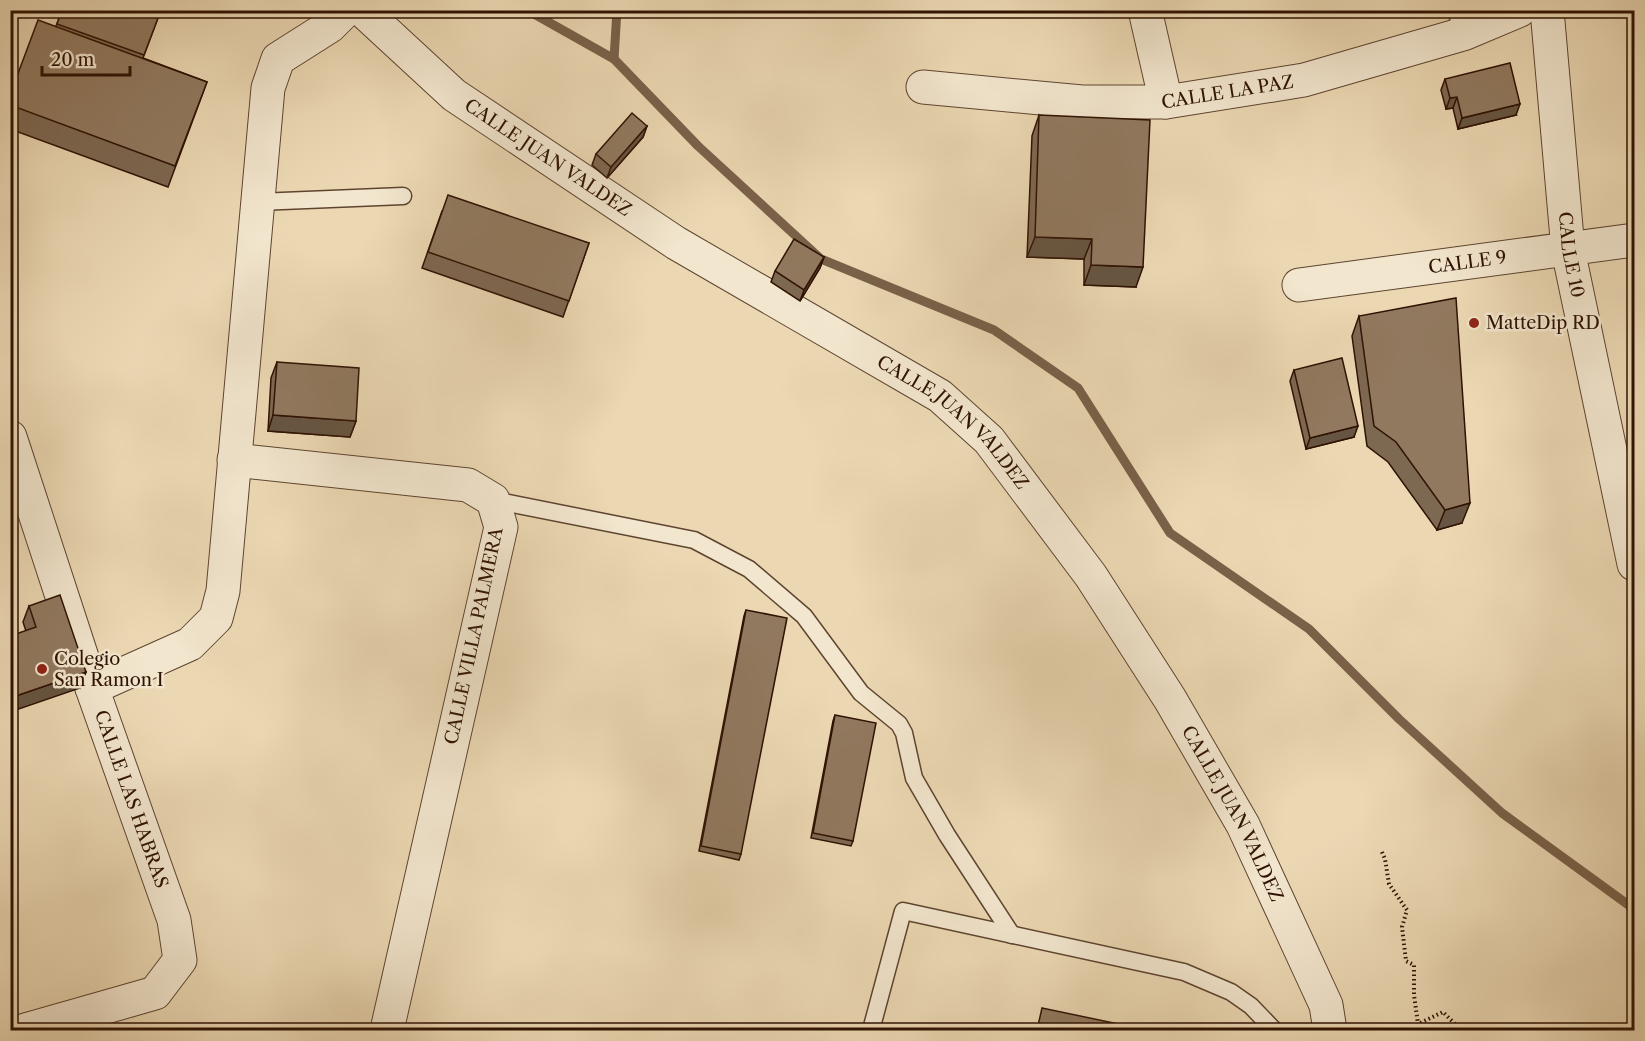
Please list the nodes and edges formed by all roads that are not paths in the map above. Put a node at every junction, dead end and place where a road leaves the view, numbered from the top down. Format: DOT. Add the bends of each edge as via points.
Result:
graph roads {
  1 [pos="346,10"];
  2 [pos="362,10"];
  3 [pos="1145,10"];
  4 [pos="1520,10"];
  5 [pos="1546,10"];
  6 [pos="1459,22"];
  7 [pos="923,87"];
  8 [pos="1166,102"];
  9 [pos="403,196"];
  10 [pos="258,202"];
  11 [pos="1635,240"];
  12 [pos="1568,249"];
  13 [pos="1299,285"];
  14 [pos="10,437"];
  15 [pos="234,460"];
  16 [pos="1625,481"];
  17 [pos="493,500"];
  18 [pos="1635,564"];
  19 [pos="92,688"];
  20 [pos="1011,935"];
  21 [pos="25,1030"];
  22 [pos="387,1030"];
  23 [pos="871,1030"];
  24 [pos="1274,1030"];
  25 [pos="1330,1030"];
  1 -- 10 [label="street" via="330,26 278,59 268,88"];
  2 -- 25 [label="street, CALLE JUAN VALDEZ" via="454,95 676,243 940,396 989,440 1091,576 1170,699 1243,825 1326,1005"];
  3 -- 8 [label="street"];
  4 -- 6 [label="street, CALLE LA PAZ"];
  5 -- 12 [label="street, CALLE 10"];
  6 -- 8 [label="street, CALLE LA PAZ" via="1304,80"];
  7 -- 8 [label="street, CALLE LA PAZ" via="1082,102"];
  9 -- 10 [label="lane"];
  10 -- 15 [label="street"];
  11 -- 12 [label="street, CALLE 9"];
  12 -- 13 [label="street, CALLE 9"];
  12 -- 16 [label="street, CALLE 10"];
  14 -- 19 [label="street, CALLE LAS HABRAS"];
  15 -- 17 [label="street, CALLE VILLA PALMERA" via="468,485"];
  15 -- 19 [label="street" via="223,591 216,618 190,644"];
  16 -- 18 [label="street, CALLE 10"];
  17 -- 20 [label="lane" via="693,540 749,569 804,616 861,693 899,724 914,778"];
  17 -- 22 [label="street, CALLE VILLA PALMERA" via="501,527"];
  19 -- 21 [label="street, CALLE LAS HABRAS" via="174,920 180,960 155,993"];
  20 -- 23 [label="lane" via="903,911"];
  20 -- 24 [label="lane" via="1184,972 1231,992"];
}
